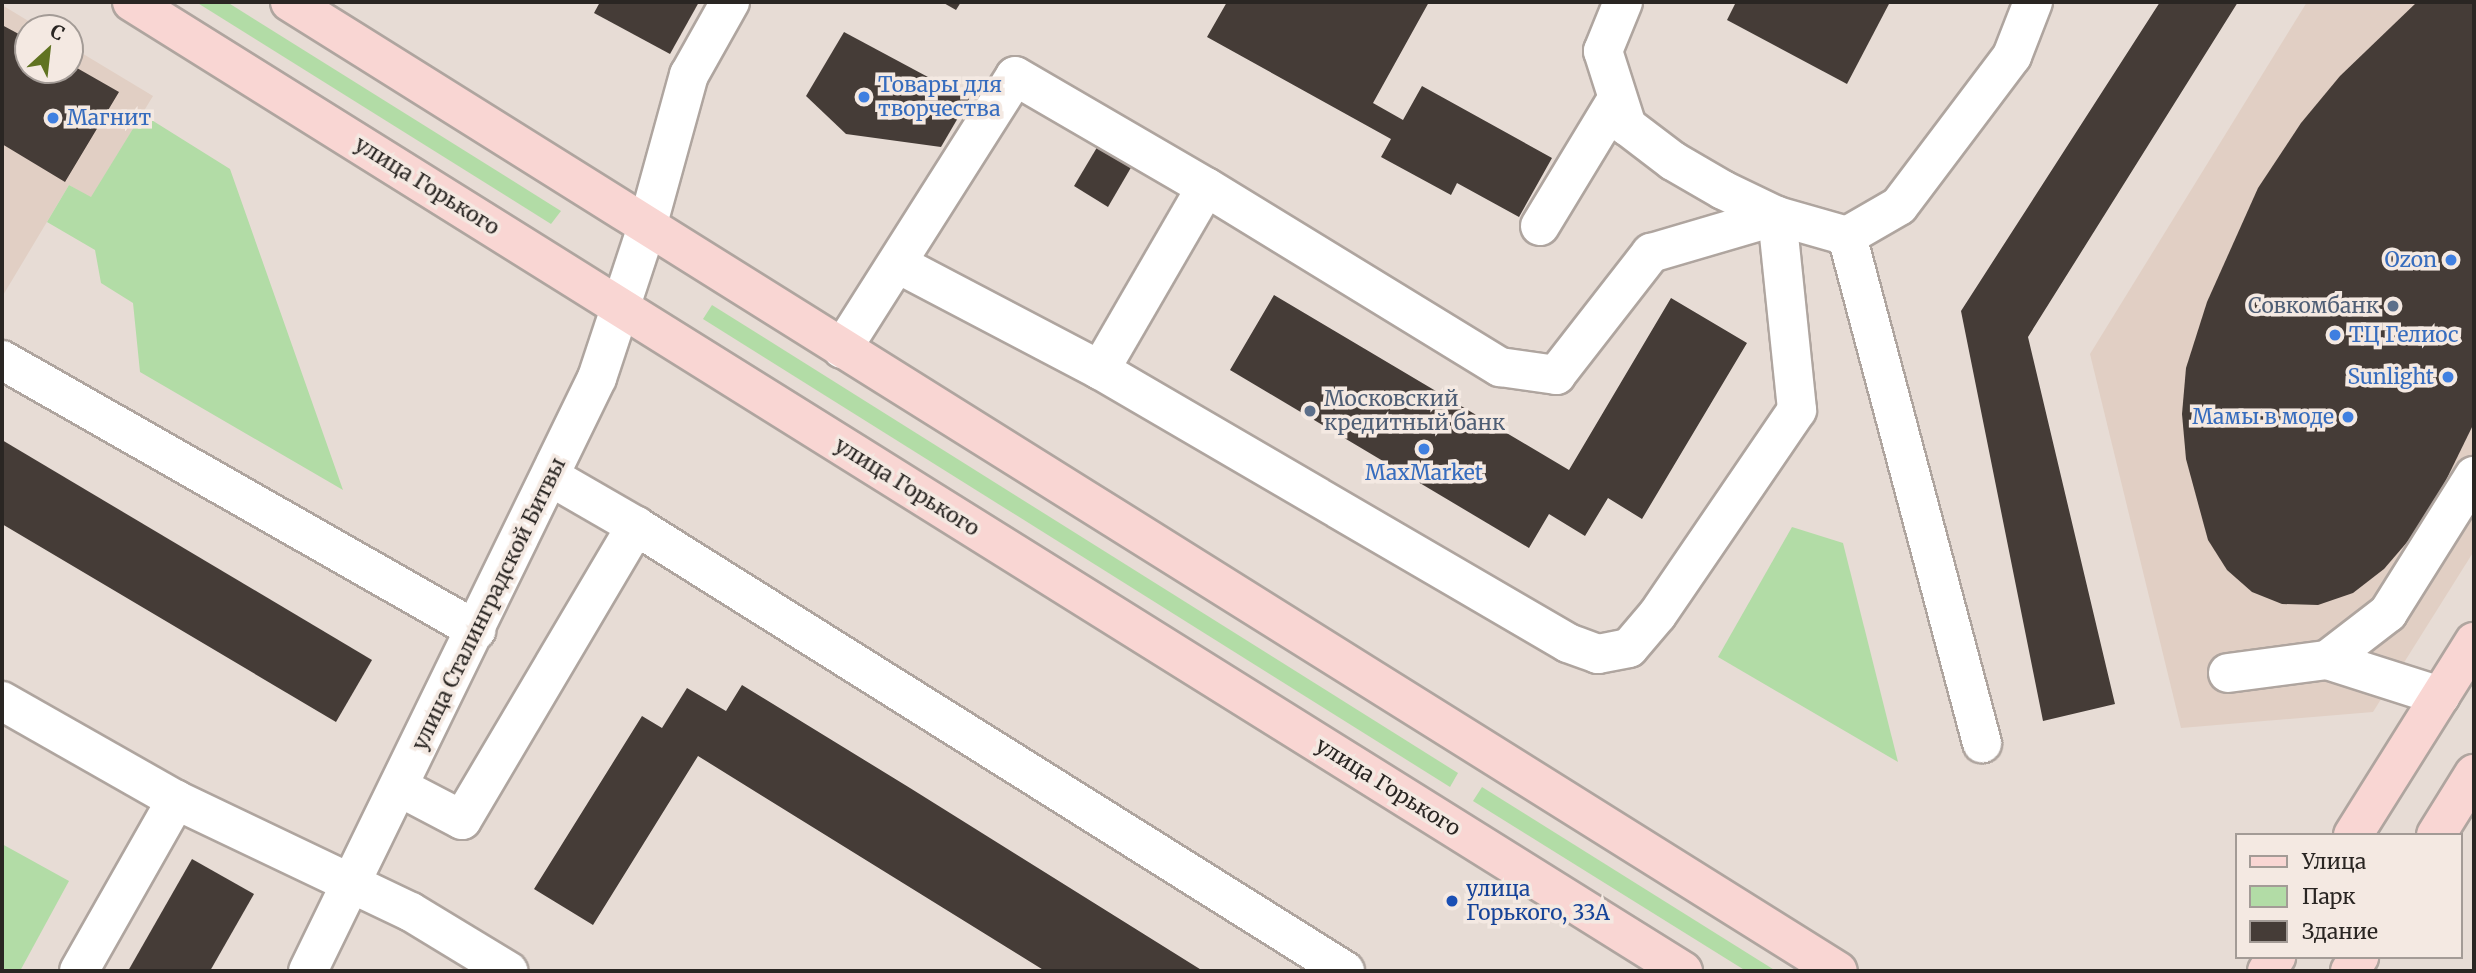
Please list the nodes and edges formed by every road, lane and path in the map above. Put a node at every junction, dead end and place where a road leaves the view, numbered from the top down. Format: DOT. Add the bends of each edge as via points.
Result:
graph roads {
  1 [pos="132,2"];
  2 [pos="290,2"];
  3 [pos="730,2"];
  4 [pos="1623,2"];
  5 [pos="2033,2"];
  6 [pos="1617,99"];
  7 [pos="1206,187"];
  8 [pos="1777,216"];
  9 [pos="1540,226"];
  10 [pos="647,227"];
  11 [pos="1847,236"];
  12 [pos="898,264"];
  13 [pos="621,307"];
  14 [pos="842,349"];
  15 [pos="2,360"];
  16 [pos="1100,370"];
  17 [pos="2474,476"];
  18 [pos="551,477"];
  19 [pos="636,526"];
  20 [pos="476,630"];
  21 [pos="2474,642"];
  22 [pos="2327,660"];
  23 [pos="2228,673"];
  24 [pos="2441,696"];
  25 [pos="2,701"];
  26 [pos="1982,743"];
  27 [pos="2474,774"];
  28 [pos="399,787"];
  29 [pos="176,800"];
  30 [pos="2354,833"];
  31 [pos="2437,833"];
  32 [pos="352,881"];
  33 [pos="79,971"];
  34 [pos="308,971"];
  35 [pos="508,971"];
  36 [pos="1345,971"];
  37 [pos="1683,971"];
  38 [pos="1838,971"];
  1 -- 13 [label="main road, улица Горького"];
  2 -- 10 [label="main road"];
  3 -- 10 [label="street, улица Сталинградской Битвы" via="689,75"];
  4 -- 6 [label="street" via="1603,51"];
  5 -- 11 [label="street" via="2011,56 1899,206"];
  6 -- 8 [label="street" via="1627,126 1673,161"];
  6 -- 9 [label="street"];
  7 -- 8 [label="street" via="1500,367 1556,375 1651,253"];
  7 -- 12 [label="street" via="1015,76"];
  7 -- 16 [label="street"];
  8 -- 11 [label="street"];
  8 -- 16 [label="street" via="1797,410 1657,615 1629,648 1598,654 1568,643"];
  10 -- 13 [label="street, улица Сталинградской Битвы"];
  10 -- 14 [label="main road"];
  11 -- 26 [label="street"];
  12 -- 14 [label="street"];
  12 -- 16 [label="street"];
  13 -- 18 [label="street, улица Сталинградской Битвы" via="597,378"];
  13 -- 37 [label="main road, улица Горького"];
  14 -- 38 [label="main road"];
  15 -- 20 [label="street"];
  17 -- 22 [label="street" via="2388,613"];
  18 -- 19 [label="street"];
  18 -- 20 [label="street, улица Сталинградской Битвы"];
  19 -- 28 [label="street" via="462,820"];
  19 -- 36 [label="street"];
  20 -- 28 [label="street, улица Сталинградской Битвы"];
  21 -- 24 [label="main road"];
  22 -- 23 [label="street"];
  22 -- 24 [label="street"];
  24 -- 30 [label="main road"];
  25 -- 29 [label="street"];
  27 -- 31 [label="main road"];
  28 -- 32 [label="street, улица Сталинградской Битвы"];
  29 -- 32 [label="street"];
  29 -- 33 [label="street"];
  32 -- 34 [label="street, улица Сталинградской Битвы"];
  32 -- 35 [label="street"];
}
